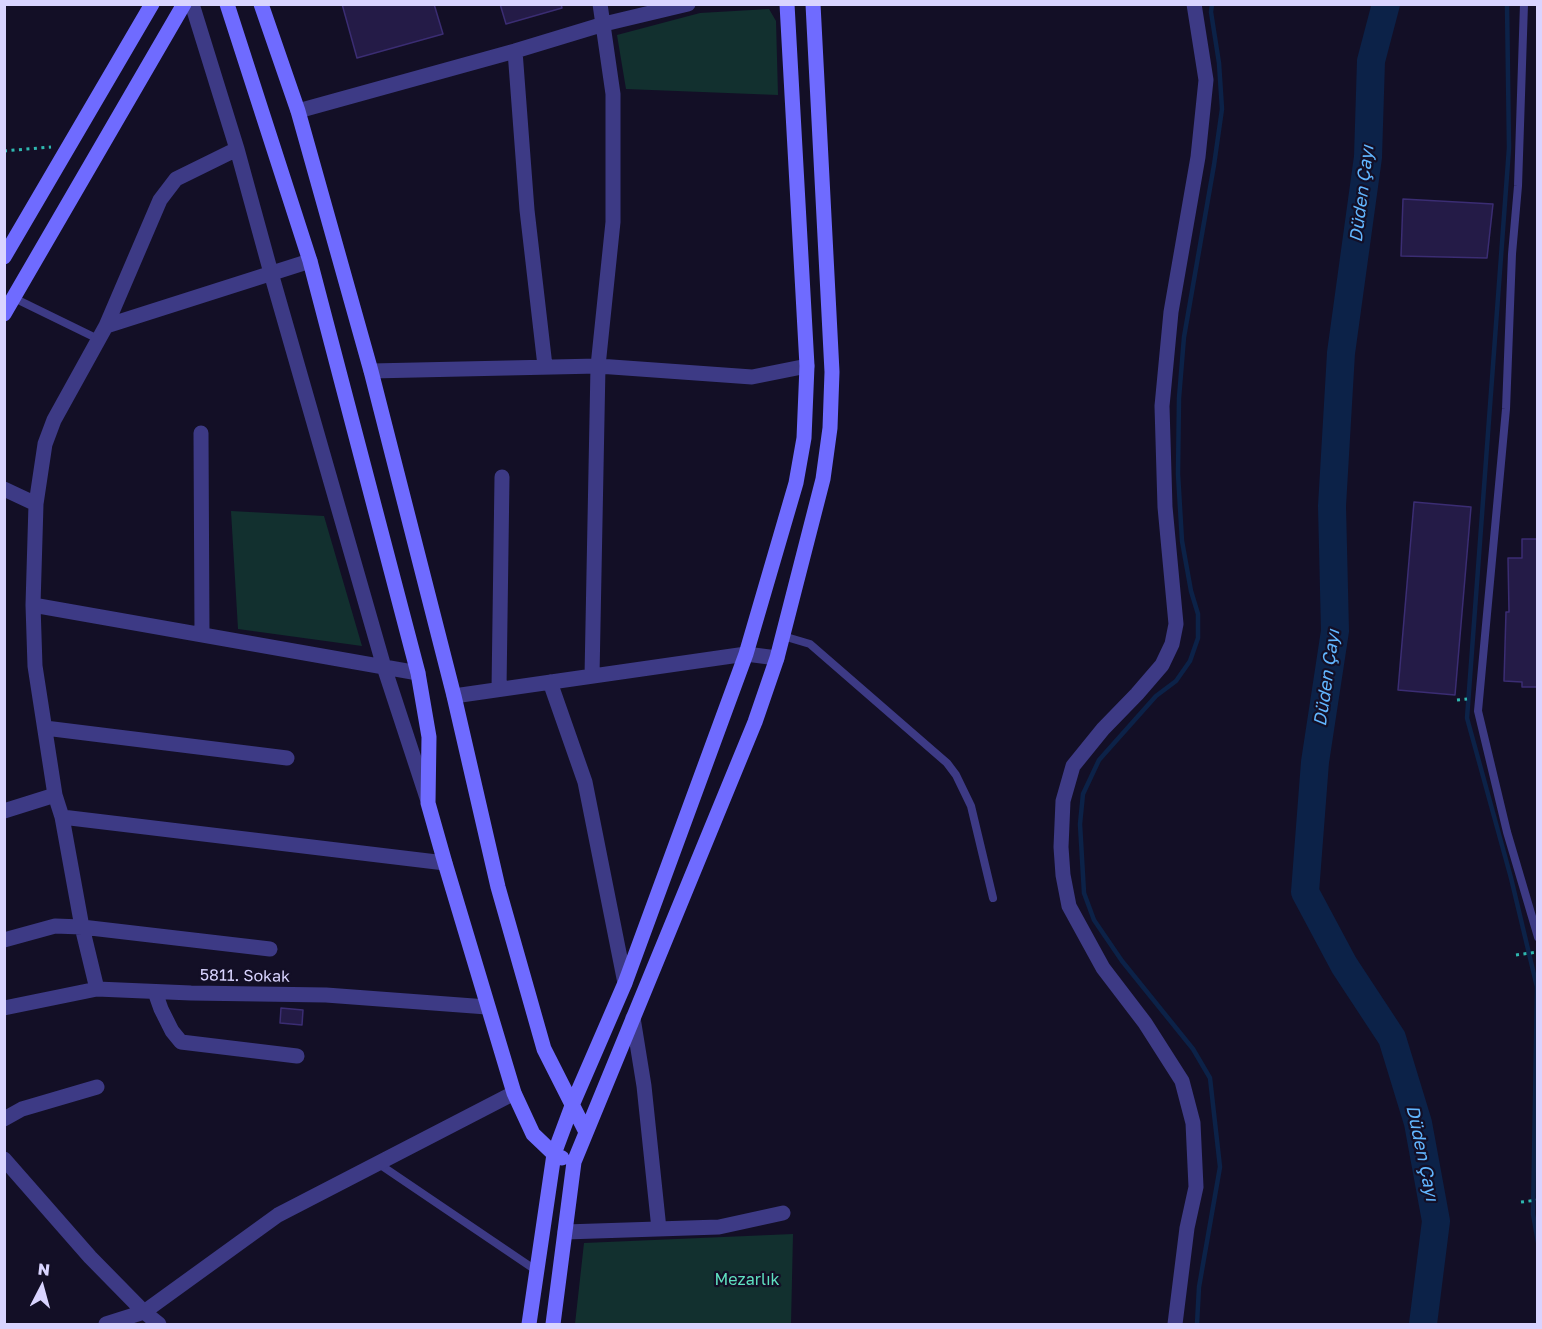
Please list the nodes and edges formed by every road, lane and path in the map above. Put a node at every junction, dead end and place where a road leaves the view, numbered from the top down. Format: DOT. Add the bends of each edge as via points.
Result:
graph roads {
  1 [pos="152,4"];
  2 [pos="184,4"];
  3 [pos="192,4"];
  4 [pos="227,4"];
  5 [pos="261,4"];
  6 [pos="600,4"];
  7 [pos="688,4"];
  8 [pos="787,4"];
  9 [pos="813,4"];
  10 [pos="1194,4"];
  11 [pos="1524,4"];
  12 [pos="604,24"];
  13 [pos="515,51"];
  14 [pos="298,111"];
  15 [pos="69,146"];
  16 [pos="237,148"];
  17 [pos="4,150"];
  18 [pos="4,257"];
  19 [pos="310,261"];
  20 [pos="271,273"];
  21 [pos="14,298"];
  22 [pos="4,314"];
  23 [pos="102,332"];
  24 [pos="545,366"];
  25 [pos="598,366"];
  26 [pos="807,366"];
  27 [pos="371,371"];
  28 [pos="201,433"];
  29 [pos="502,477"];
  30 [pos="4,489"];
  31 [pos="36,504"];
  32 [pos="33,605"];
  33 [pos="202,635"];
  34 [pos="783,636"];
  35 [pos="746,654"];
  36 [pos="777,658"];
  37 [pos="384,667"];
  38 [pos="418,673"];
  39 [pos="592,676"];
  40 [pos="550,682"];
  41 [pos="499,689"];
  42 [pos="454,696"];
  43 [pos="45,728"];
  44 [pos="287,758"];
  45 [pos="55,795"];
  46 [pos="428,803"];
  47 [pos="4,812"];
  48 [pos="62,817"];
  49 [pos="445,863"];
  50 [pos="993,898"];
  51 [pos="82,927"];
  52 [pos="1538,937"];
  53 [pos="4,940"];
  54 [pos="270,948"];
  55 [pos="1538,952"];
  56 [pos="1518,955"];
  57 [pos="625,983"];
  58 [pos="97,989"];
  59 [pos="155,992"];
  60 [pos="488,1007"];
  61 [pos="4,1008"];
  62 [pos="633,1018"];
  63 [pos="297,1056"];
  64 [pos="97,1087"];
  65 [pos="514,1093"];
  66 [pos="573,1103"];
  67 [pos="4,1119"];
  68 [pos="586,1132"];
  69 [pos="554,1154"];
  70 [pos="4,1159"];
  71 [pos="574,1162"];
  72 [pos="379,1164"];
  73 [pos="1538,1200"];
  74 [pos="1522,1202"];
  75 [pos="783,1213"];
  76 [pos="659,1229"];
  77 [pos="565,1232"];
  78 [pos="537,1271"];
  79 [pos="142,1318"];
  80 [pos="105,1324"];
  81 [pos="159,1324"];
  82 [pos="529,1324"];
  83 [pos="553,1324"];
  84 [pos="1175,1324"];
  1 -- 15 [label="street"];
  2 -- 21 [label="street"];
  3 -- 16 [label="street"];
  4 -- 19 [label="street"];
  5 -- 14 [label="street"];
  6 -- 12 [label="street"];
  7 -- 12 [label="street"];
  8 -- 26 [label="street"];
  9 -- 34 [label="street" via="832,372 830,428 823,479"];
  10 -- 84 [label="street" via="1206,80 1198,157 1171,312 1162,406 1165,507 1176,624 1162,665 1073,766 1063,801 1061,847 1069,906 1102,968 1145,1023 1182,1081 1193,1123 1196,1187"];
  11 -- 52 [label="lane" via="1506,409 1478,711 1507,832"];
  12 -- 13 [label="street"];
  12 -- 25 [label="street" via="613,94 613,222"];
  13 -- 14 [label="street"];
  13 -- 24 [label="street" via="527,210"];
  14 -- 27 [label="street"];
  15 -- 17 [label="path"];
  15 -- 18 [label="street"];
  16 -- 20 [label="street"];
  16 -- 23 [label="street" via="176,179 160,200"];
  19 -- 20 [label="street"];
  19 -- 38 [label="street"];
  20 -- 23 [label="street"];
  20 -- 37 [label="street"];
  21 -- 22 [label="street"];
  21 -- 23 [label="lane"];
  23 -- 31 [label="street" via="54,420 45,444"];
  24 -- 25 [label="street"];
  24 -- 27 [label="street"];
  25 -- 26 [label="street" via="752,377"];
  25 -- 39 [label="street"];
  26 -- 35 [label="street" via="804,438 796,483"];
  27 -- 42 [label="street"];
  28 -- 33 [label="street"];
  29 -- 41 [label="street"];
  30 -- 31 [label="street"];
  31 -- 32 [label="street"];
  32 -- 33 [label="street"];
  32 -- 43 [label="street" via="35,666"];
  33 -- 37 [label="street"];
  34 -- 36 [label="street"];
  34 -- 50 [label="lane" via="810,644 947,763 971,806"];
  35 -- 36 [label="street"];
  35 -- 39 [label="street"];
  35 -- 57 [label="street"];
  36 -- 62 [label="street" via="755,722"];
  37 -- 38 [label="street"];
  37 -- 46 [label="street"];
  38 -- 46 [label="street" via="429,737"];
  39 -- 40 [label="street"];
  40 -- 41 [label="street"];
  40 -- 57 [label="street" via="585,782"];
  41 -- 42 [label="street"];
  42 -- 66 [label="street" via="498,887 544,1049"];
  43 -- 44 [label="street"];
  43 -- 45 [label="street"];
  45 -- 47 [label="street"];
  45 -- 48 [label="street"];
  46 -- 49 [label="street"];
  48 -- 49 [label="street"];
  48 -- 51 [label="street"];
  49 -- 60 [label="street"];
  51 -- 53 [label="street" via="55,926"];
  51 -- 54 [label="street"];
  51 -- 58 [label="street"];
  55 -- 56 [label="path"];
  57 -- 66 [label="street"];
  58 -- 59 [label="street, 5811. Sokak"];
  58 -- 61 [label="street, 5811. Sokak"];
  59 -- 60 [label="street, 5811. Sokak" via="326,995"];
  59 -- 63 [label="street" via="181,1042"];
  60 -- 65 [label="street"];
  62 -- 68 [label="street"];
  62 -- 76 [label="street"];
  64 -- 67 [label="street" via="22,1109"];
  65 -- 69 [label="street" via="533,1134"];
  65 -- 72 [label="street"];
  66 -- 68 [label="street"];
  66 -- 69 [label="street"];
  68 -- 71 [label="street"];
  69 -- 71 [label="street"];
  69 -- 78 [label="street"];
  70 -- 79 [label="street"];
  71 -- 77 [label="street"];
  72 -- 78 [label="lane"];
  72 -- 79 [label="street" via="278,1215"];
  73 -- 74 [label="path"];
  75 -- 76 [label="street" via="719,1227"];
  76 -- 77 [label="street"];
  77 -- 83 [label="street"];
  78 -- 82 [label="street"];
  79 -- 80 [label="street"];
  79 -- 81 [label="street"];
}
